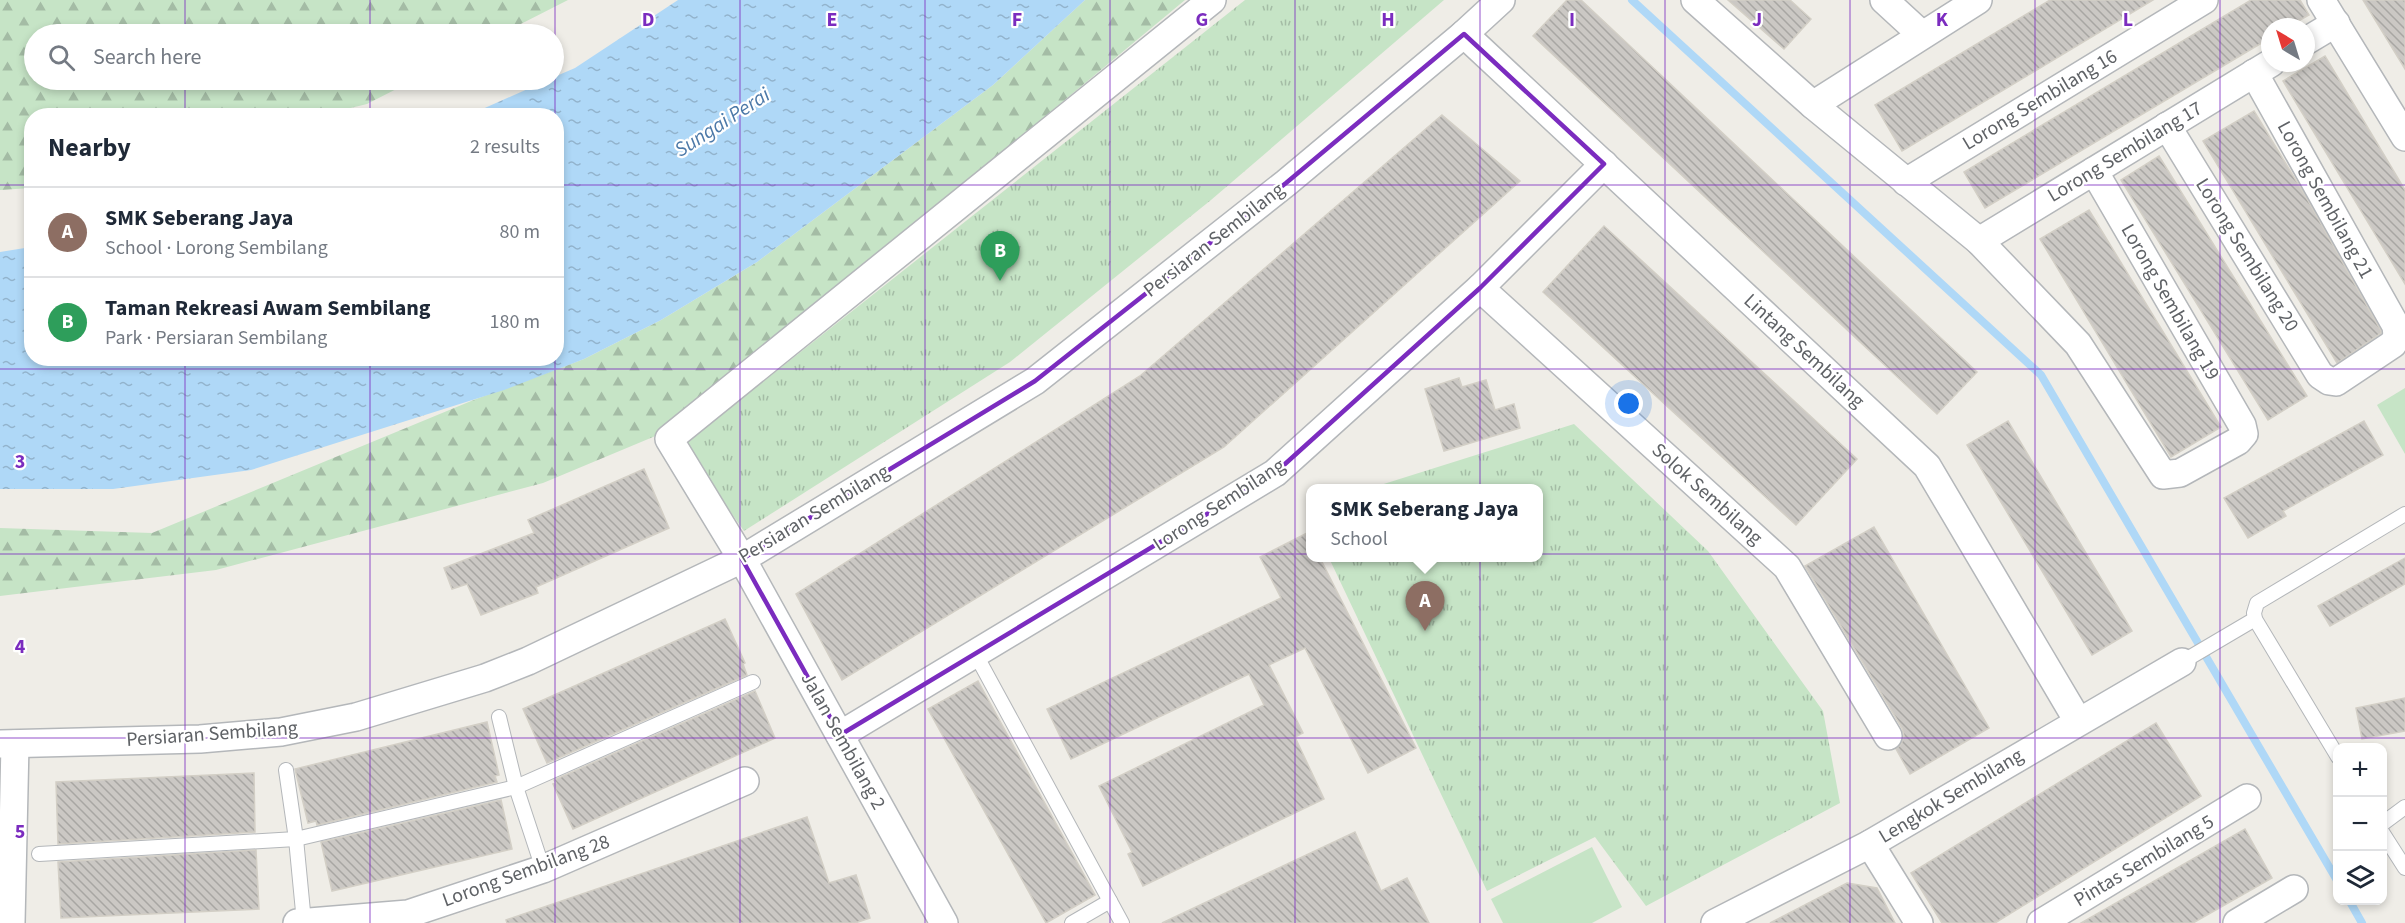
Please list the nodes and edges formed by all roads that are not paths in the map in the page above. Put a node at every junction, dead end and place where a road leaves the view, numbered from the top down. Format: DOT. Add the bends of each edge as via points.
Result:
graph roads {
  1 [pos="1212,0"];
  2 [pos="1501,0"];
  3 [pos="1695,0"];
  4 [pos="1884,0"];
  5 [pos="1978,0"];
  6 [pos="2204,0"];
  7 [pos="2321,0"];
  8 [pos="2336,23"];
  9 [pos="1464,34"];
  10 [pos="1921,34"];
  11 [pos="2315,36"];
  12 [pos="2261,69"];
  13 [pos="2264,72"];
  14 [pos="1813,105"];
  15 [pos="2167,126"];
  16 [pos="2405,137"];
  17 [pos="1604,164"];
  18 [pos="2094,171"];
  19 [pos="1906,182"];
  20 [pos="1978,241"];
  21 [pos="1480,288"];
  22 [pos="2329,381"];
  23 [pos="2405,514"];
  24 [pos="742,559"];
  25 [pos="2255,619"];
  26 [pos="976,655"];
  27 [pos="2182,662"];
  28 [pos="753,682"];
  29 [pos="499,717"];
  30 [pos="2078,721"];
  31 [pos="840,735"];
  32 [pos="1888,736"];
  33 [pos="8,744"];
  34 [pos="2333,751"];
  35 [pos="286,770"];
  36 [pos="745,782"];
  37 [pos="516,787"];
  38 [pos="2247,798"];
  39 [pos="2405,807"];
  40 [pos="2387,820"];
  41 [pos="296,839"];
  42 [pos="2387,840"];
  43 [pos="1870,844"];
  44 [pos="39,854"];
  45 [pos="2405,868"];
  46 [pos="543,869"];
  47 [pos="2294,889"];
  48 [pos="1110,901"];
  49 [pos="408,918"];
  50 [pos="304,922"];
  51 [pos="11,923"];
  52 [pos="297,923"];
  53 [pos="944,923"];
  54 [pos="1072,923"];
  55 [pos="1122,923"];
  56 [pos="1715,923"];
  57 [pos="1919,923"];
  58 [pos="2041,923"];
  59 [pos="2237,923"];
  1 -- 24 [label="street, Jalan Sembilang 2" via="669,439"];
  2 -- 9 [label="street, Persiaran Sembilang"];
  3 -- 14 [label="street"];
  4 -- 10 [label="street"];
  5 -- 10 [label="street"];
  6 -- 19 [label="street, Lorong Sembilang 16"];
  7 -- 8 [label="street"];
  8 -- 11 [label="street"];
  8 -- 16 [label="street"];
  9 -- 17 [label="street, Lintang Sembilang"];
  9 -- 24 [label="street, Persiaran Sembilang" via="1286,183 1035,381"];
  10 -- 14 [label="street"];
  12 -- 15 [label="street, Lorong Sembilang 17"];
  13 -- 22 [label="street, Lorong Sembilang 21" via="2396,326 2393,344 2336,382"];
  14 -- 19 [label="street"];
  15 -- 18 [label="street, Lorong Sembilang 17"];
  15 -- 22 [label="street, Lorong Sembilang 20" via="2320,375"];
  17 -- 21 [label="street, Lorong Sembilang"];
  17 -- 30 [label="street, Lintang Sembilang" via="1927,466"];
  18 -- 20 [label="street, Lorong Sembilang 17"];
  18 -- 20 [label="street, Lorong Sembilang 19" via="2242,425 2244,434 2238,441 2180,473 2163,475 2078,344"];
  19 -- 20 [label="street"];
  21 -- 26 [label="street, Lorong Sembilang" via="1275,473"];
  21 -- 32 [label="street, Solok Sembilang" via="1787,567"];
  23 -- 25 [label="lane" via="2257,603"];
  24 -- 31 [label="street, Jalan Sembilang 2"];
  24 -- 33 [label="street, Persiaran Sembilang" via="496,674 356,717 281,732 200,739"];
  25 -- 27 [label="lane"];
  25 -- 34 [label="lane"];
  26 -- 31 [label="street, Lorong Sembilang"];
  26 -- 48 [label="lane"];
  27 -- 30 [label="street, Lengkok Sembilang"];
  28 -- 37 [label="lane"];
  29 -- 37 [label="lane"];
  30 -- 43 [label="street, Lengkok Sembilang"];
  31 -- 53 [label="street, Jalan Sembilang 2"];
  33 -- 51 [label="street"];
  35 -- 41 [label="lane"];
  36 -- 46 [label="street, Lorong Sembilang 28"];
  37 -- 41 [label="lane"];
  37 -- 46 [label="lane"];
  38 -- 58 [label="street, Pintas Sembilang 5"];
  39 -- 40 [label="lane"];
  41 -- 44 [label="lane"];
  41 -- 50 [label="lane"];
  42 -- 45 [label="lane"];
  43 -- 56 [label="street, Lengkok Sembilang"];
  43 -- 57 [label="street"];
  46 -- 49 [label="street, Lorong Sembilang 28"];
  47 -- 59 [label="street"];
  48 -- 54 [label="lane"];
  48 -- 55 [label="lane"];
  49 -- 50 [label="street, Lorong Sembilang 28"];
  50 -- 52 [label="street, Lorong Sembilang 28"];
}
